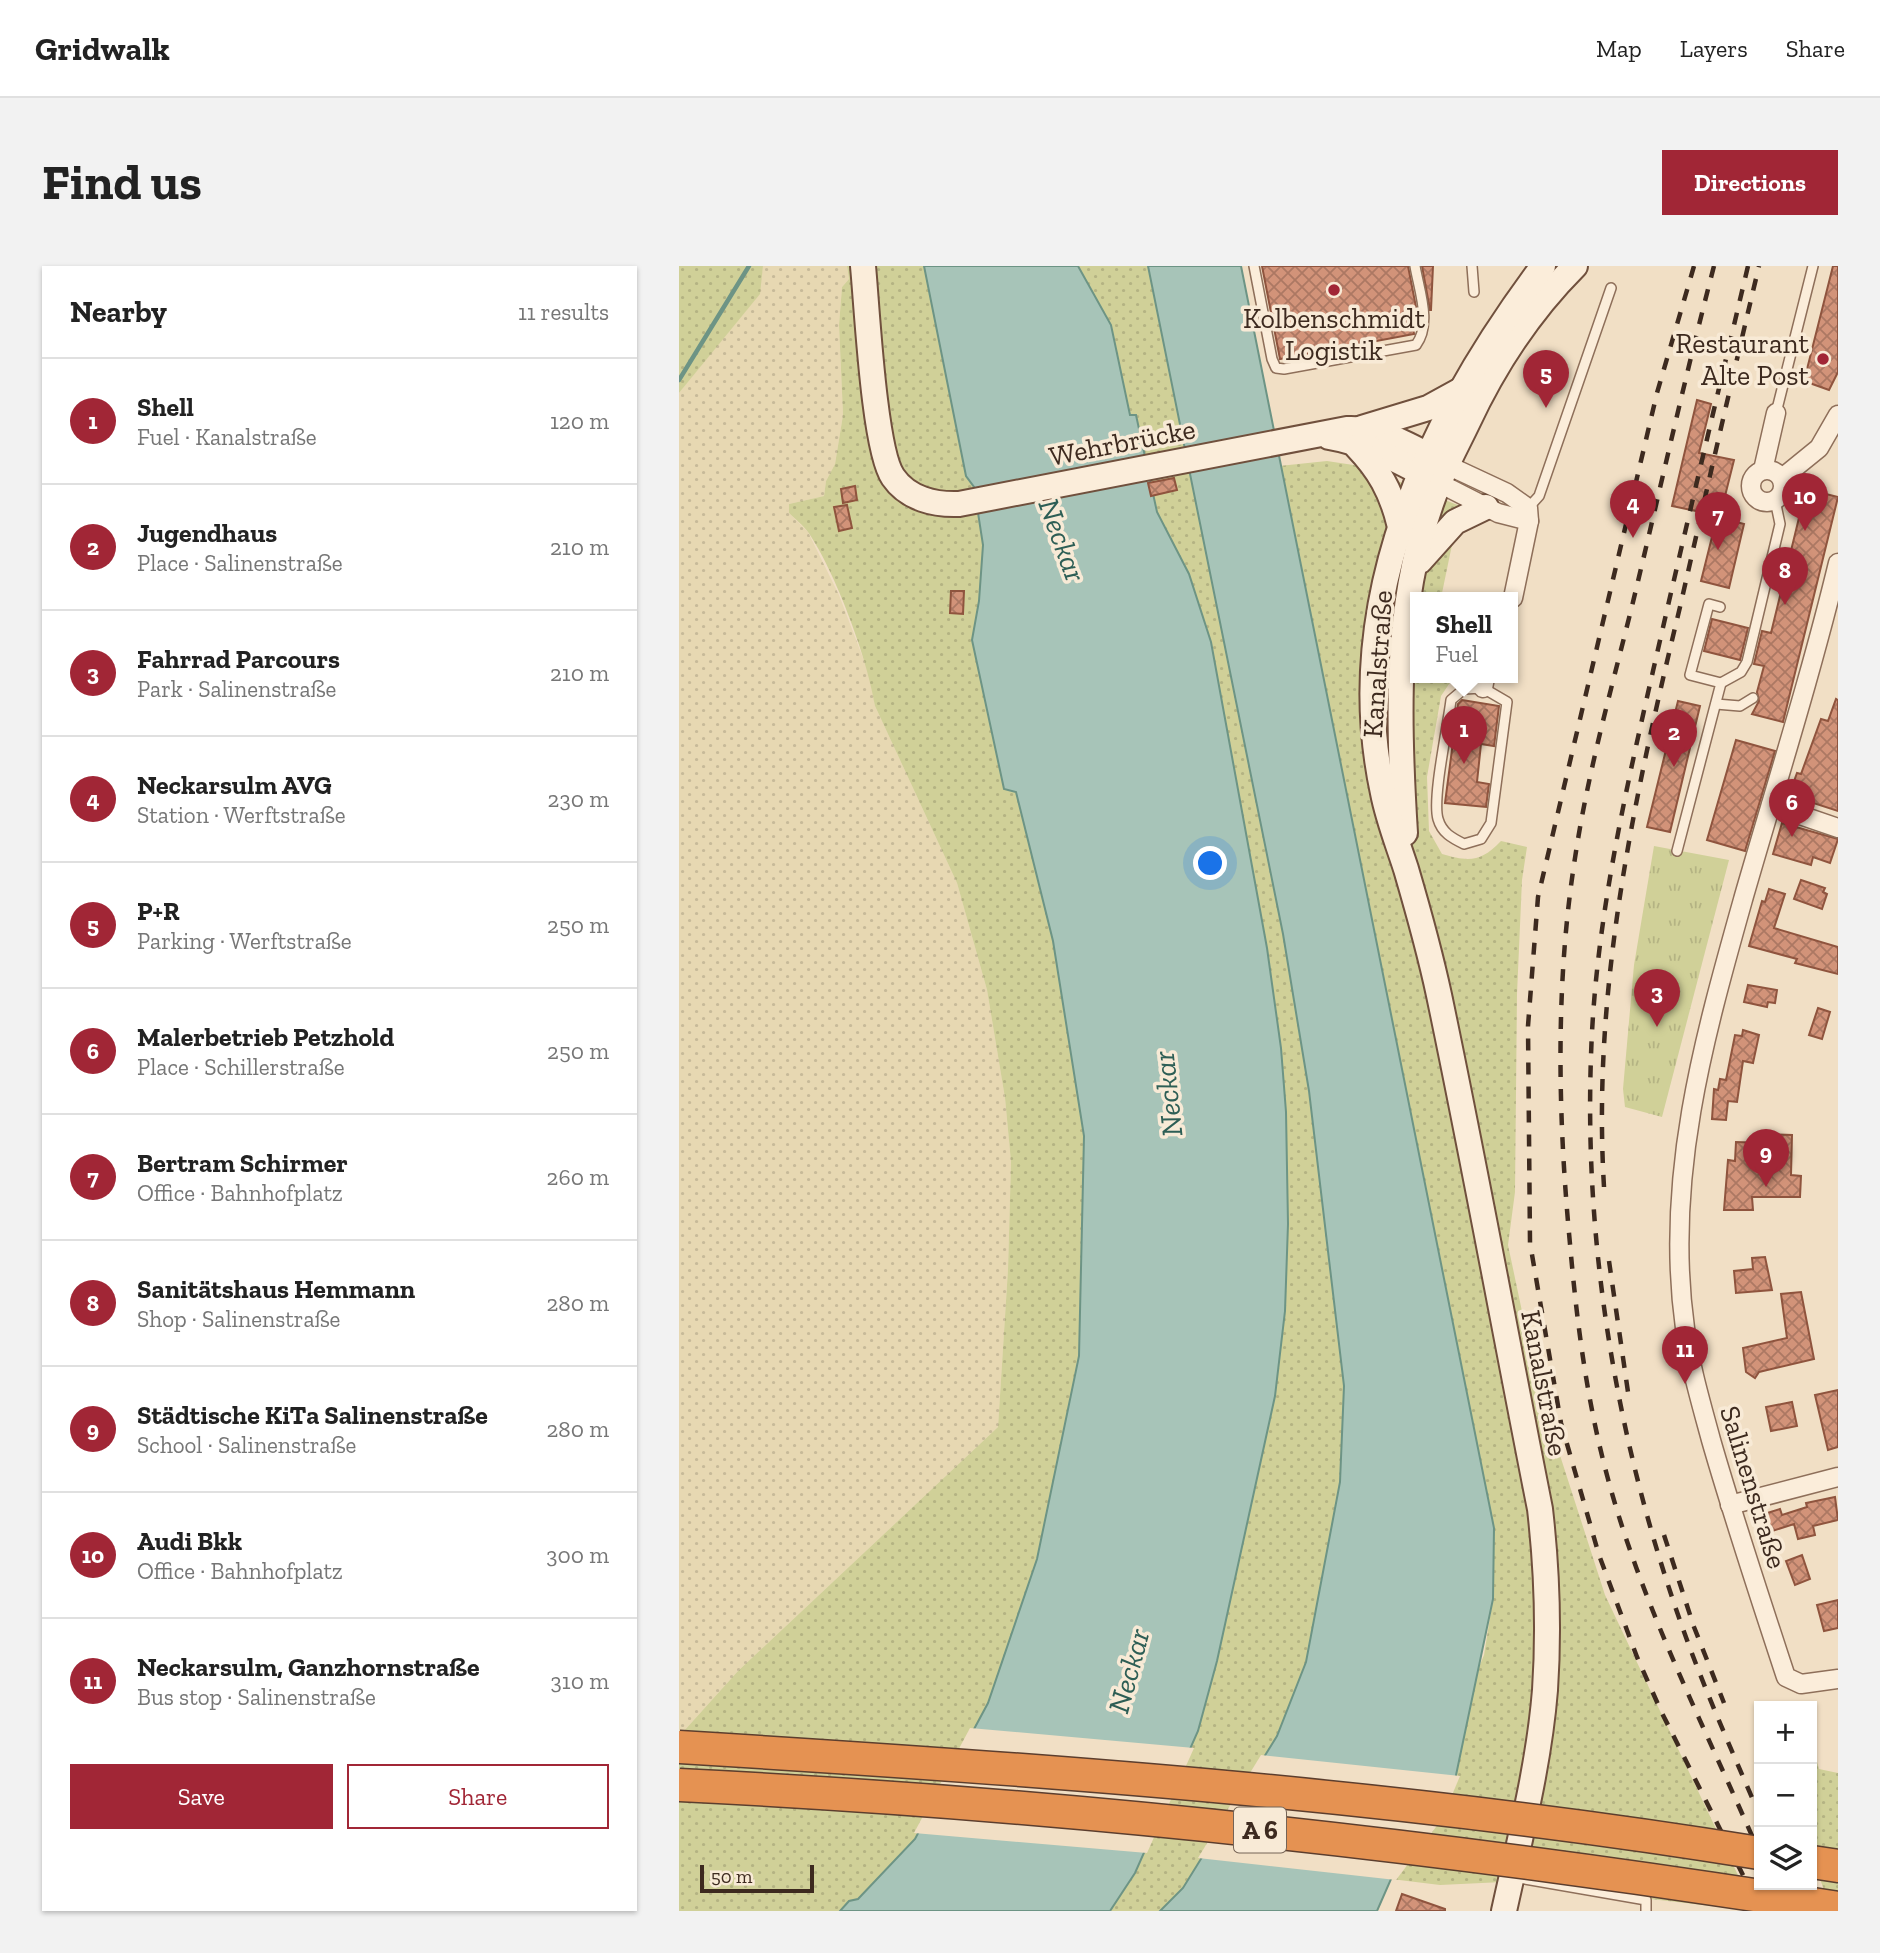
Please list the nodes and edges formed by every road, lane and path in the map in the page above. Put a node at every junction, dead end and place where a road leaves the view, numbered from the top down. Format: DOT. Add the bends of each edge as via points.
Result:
graph roads {
  1 [pos="863,266"];
  2 [pos="1254,266"];
  3 [pos="1415,266"];
  4 [pos="1472,266"];
  5 [pos="1543,266"];
  6 [pos="1575,266"];
  7 [pos="1812,266"];
  8 [pos="1611,288"];
  9 [pos="1474,292"];
  10 [pos="1459,391"];
  11 [pos="1776,413"];
  12 [pos="1838,415"];
  13 [pos="1358,436"];
  14 [pos="1433,469"];
  15 [pos="1763,470"];
  16 [pos="1782,478"];
  17 [pos="1775,500"];
  18 [pos="1486,507"];
  19 [pos="1529,514"];
  20 [pos="1399,523"];
  21 [pos="1415,568"];
  22 [pos="1837,575"];
  23 [pos="1413,592"];
  24 [pos="1514,592"];
  25 [pos="1720,607"];
  26 [pos="1410,631"];
  27 [pos="1408,656"];
  28 [pos="1484,683"];
  29 [pos="1721,683"];
  30 [pos="1753,698"];
  31 [pos="1716,704"];
  32 [pos="1771,805"];
  33 [pos="1838,828"];
  34 [pos="1677,851"];
  35 [pos="1407,872"];
  36 [pos="1838,1477"];
  37 [pos="1730,1505"];
  38 [pos="1838,1679"];
  39 [pos="679,1747"];
  40 [pos="679,1786"];
  41 [pos="1754,1852"];
  42 [pos="1817,1863"];
  43 [pos="1838,1866"];
  44 [pos="1511,1877"];
  45 [pos="1838,1908"];
  46 [pos="1504,1911"];
  47 [pos="1646,1911"];
  1 -- 13 [label="main road, Wehrbrücke" via="881,449 886,465 904,488 924,500 941,504 1314,435"];
  2 -- 3 [label="lane" via="1272,359 1276,368 1284,369 1416,345 1423,336 1424,318"];
  4 -- 9 [label="lane"];
  5 -- 10 [label="main road"];
  6 -- 14 [label="main road" via="1499,362"];
  7 -- 11 [label="lane"];
  8 -- 19 [label="lane"];
  10 -- 13 [label="main road, Wehrbrücke"];
  10 -- 14 [label="main road"];
  11 -- 15 [label="street"];
  12 -- 16 [label="street" via="1819,448"];
  13 -- 14 [label="main road"];
  13 -- 20 [label="main road" via="1388,487"];
  14 -- 18 [label="street"];
  14 -- 19 [label="street" via="1507,492"];
  14 -- 20 [label="main road, Kanalstraße"];
  14 -- 21 [label="main road, Kanalstraße"];
  15 -- 16 [label="street"];
  15 -- 17 [label="street" via="1756,474 1751,488 1759,500"];
  16 -- 17 [label="street" via="1783,491"];
  17 -- 29 [label="lane" via="1780,524 1747,662 1741,672"];
  18 -- 19 [label="street"];
  18 -- 21 [label="main road" via="1455,522"];
  19 -- 24 [label="street"];
  20 -- 35 [label="main road, Kanalstraße" via="1376,632 1374,730 1383,794"];
  21 -- 23 [label="main road, Kanalstraße"];
  22 -- 32 [label="street, Salinenstraße"];
  25 -- 29 [label="lane" via="1709,604 1690,675"];
  26 -- 27 [label="main road, Kanalstraße"];
  27 -- 35 [label="main road, Kanalstraße" via="1399,726"];
  28 -- 28 [label="lane" via="1464,689 1451,700 1437,796 1437,818 1448,836 1464,844 1481,839 1492,823 1507,702"];
  29 -- 31 [label="lane"];
  30 -- 31 [label="lane" via="1740,706"];
  31 -- 34 [label="lane"];
  32 -- 33 [label="street"];
  32 -- 37 [label="street, Salinenstraße" via="1718,990 1686,1132 1681,1188 1685,1327 1695,1382"];
  35 -- 44 [label="main road, Kanalstraße" via="1439,993 1540,1509 1546,1560 1545,1692"];
  36 -- 37 [label="street"];
  37 -- 38 [label="street, Salinenstraße" via="1786,1677 1811,1684"];
  39 -- 41 [label="highway, A 6, bridge" via="1037,1769 1392,1802"];
  40 -- 45 [label="highway, A 6, bridge" via="1039,1808 1366,1841"];
  42 -- 43 [label="highway"];
  44 -- 46 [label="main road, Kanalstraße"];
  44 -- 47 [label="lane" via="1646,1899"];
}
